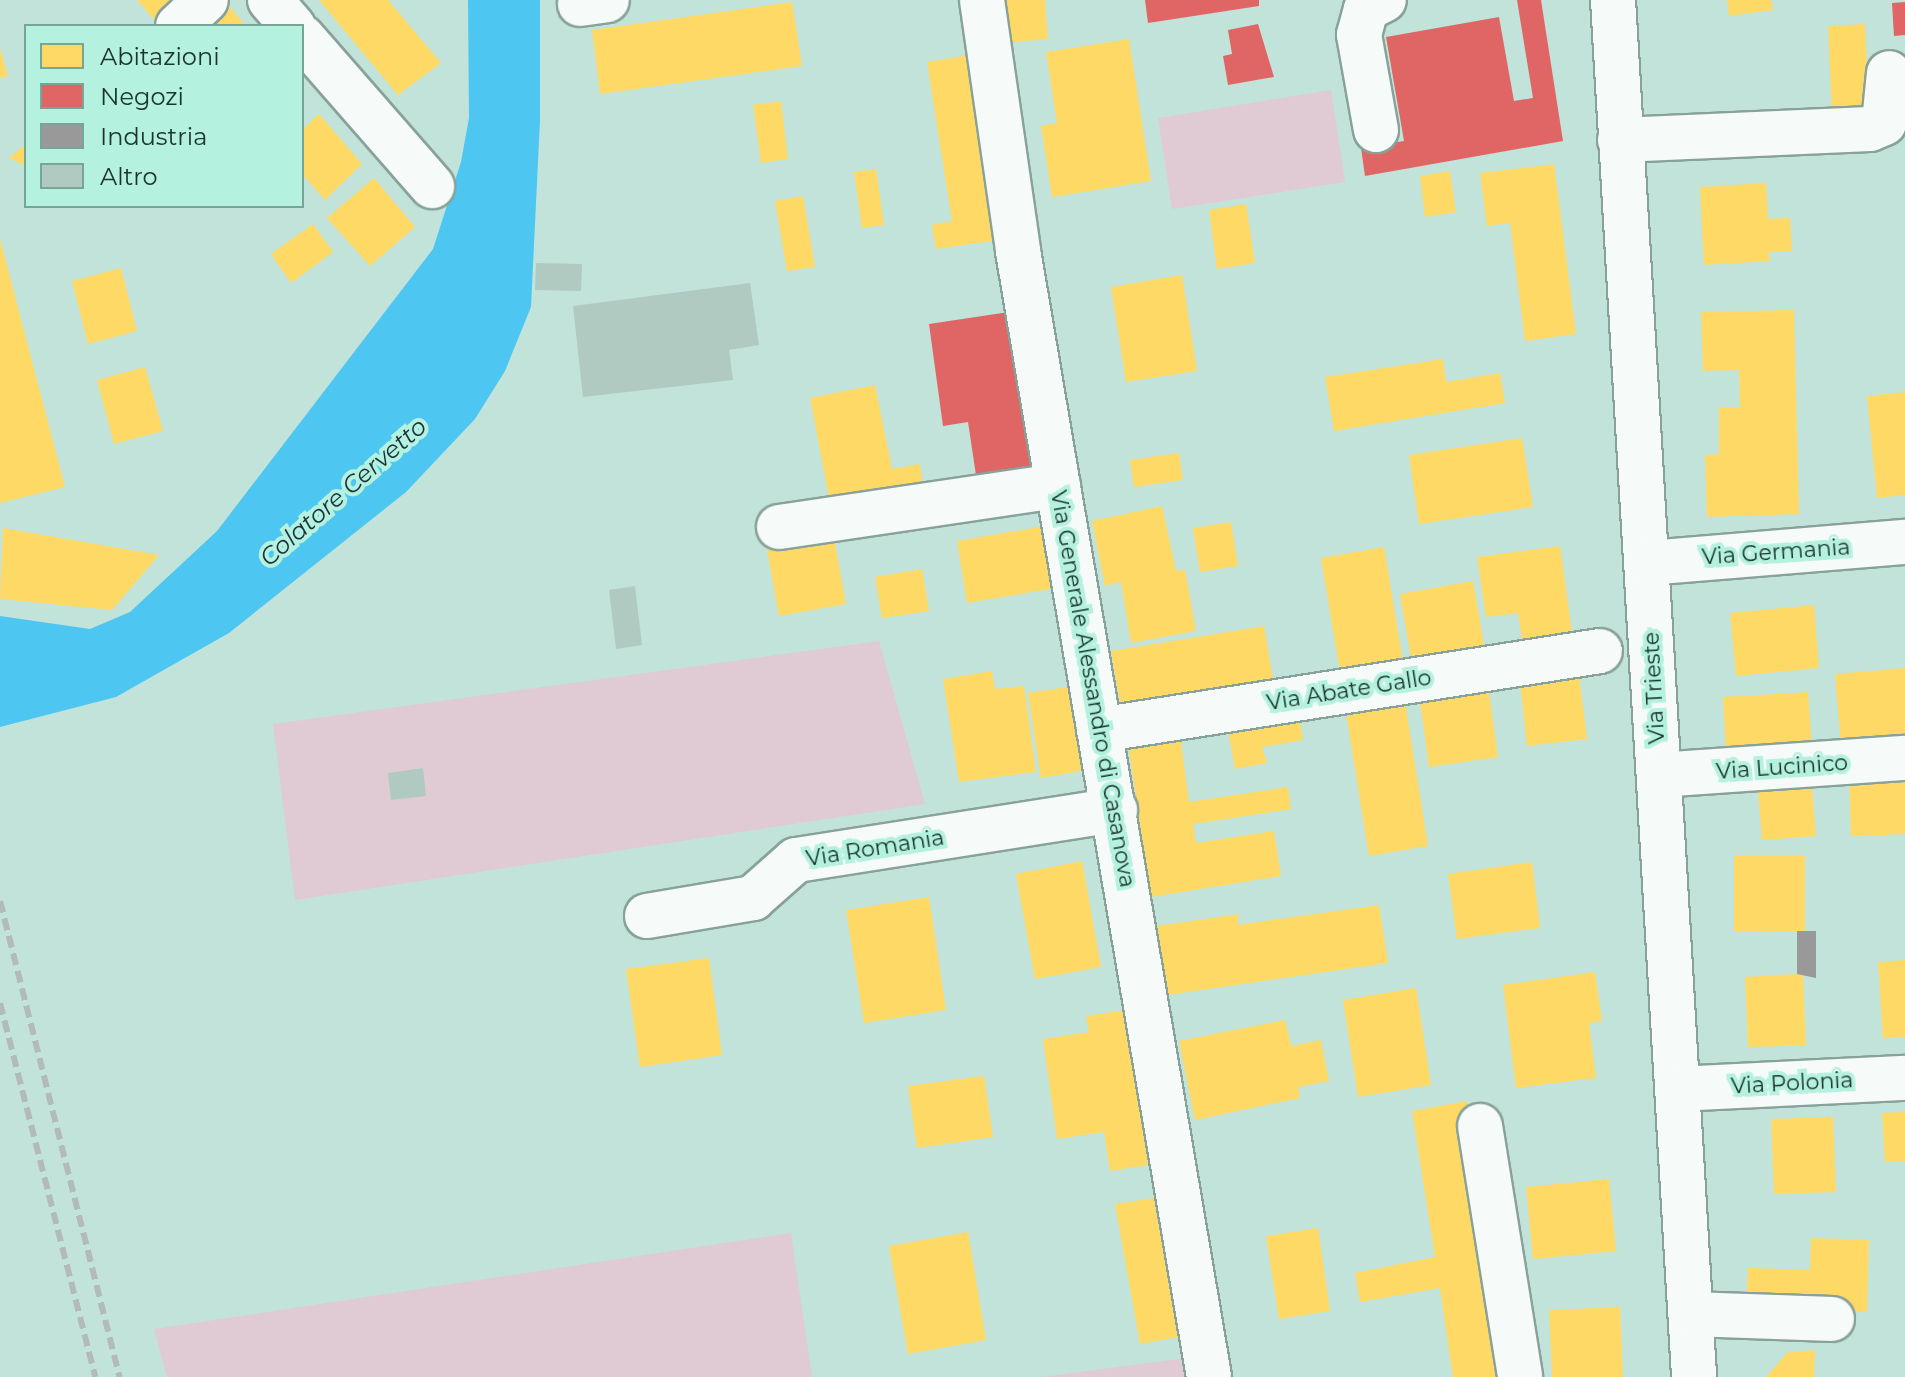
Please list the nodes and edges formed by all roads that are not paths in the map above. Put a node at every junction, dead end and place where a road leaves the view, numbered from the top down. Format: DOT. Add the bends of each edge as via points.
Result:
graph roads {
  1 [pos="206,0"];
  2 [pos="270,0"];
  3 [pos="982,0"];
  4 [pos="1384,0"];
  5 [pos="1613,0"];
  6 [pos="180,24"];
  7 [pos="291,24"];
  8 [pos="304,39"];
  9 [pos="1889,73"];
  10 [pos="1376,130"];
  11 [pos="1620,140"];
  12 [pos="432,186"];
  13 [pos="1058,486"];
  14 [pos="779,527"];
  15 [pos="1905,542"];
  16 [pos="1647,563"];
  17 [pos="1600,651"];
  18 [pos="1099,730"];
  19 [pos="1905,758"];
  20 [pos="1659,775"];
  21 [pos="1115,810"];
  22 [pos="647,916"];
  23 [pos="1905,1078"];
  24 [pos="1678,1089"];
  25 [pos="1480,1126"];
  26 [pos="1691,1314"];
  27 [pos="1832,1319"];
  28 [pos="1209,1377"];
  29 [pos="1520,1377"];
  30 [pos="1694,1377"];
  1 -- 6 [label="street"];
  2 -- 7 [label="street"];
  3 -- 13 [label="street, Via Generale Alessandro di Casanova" via="1003,254"];
  4 -- 10 [label="street" via="1366,9 1359,35"];
  5 -- 11 [label="street, Via Trieste"];
  8 -- 12 [label="street"];
  9 -- 11 [label="street" via="1884,123 1870,129"];
  11 -- 16 [label="street, Via Trieste"];
  13 -- 14 [label="street"];
  13 -- 18 [label="street, Via Generale Alessandro di Casanova"];
  15 -- 16 [label="street, Via Germania"];
  16 -- 20 [label="street, Via Trieste"];
  17 -- 18 [label="street, Via Abate Gallo"];
  18 -- 21 [label="street, Via Generale Alessandro di Casanova"];
  19 -- 20 [label="street, Via Lucinico"];
  20 -- 24 [label="street, Via Trieste"];
  21 -- 22 [label="street, Via Romania" via="796,860 753,898"];
  21 -- 28 [label="street, Via Generale Alessandro di Casanova"];
  23 -- 24 [label="street, Via Polonia"];
  24 -- 26 [label="street, Via Trieste"];
  25 -- 29 [label="street"];
  26 -- 27 [label="street"];
  26 -- 30 [label="street, Via Trieste"];
}
